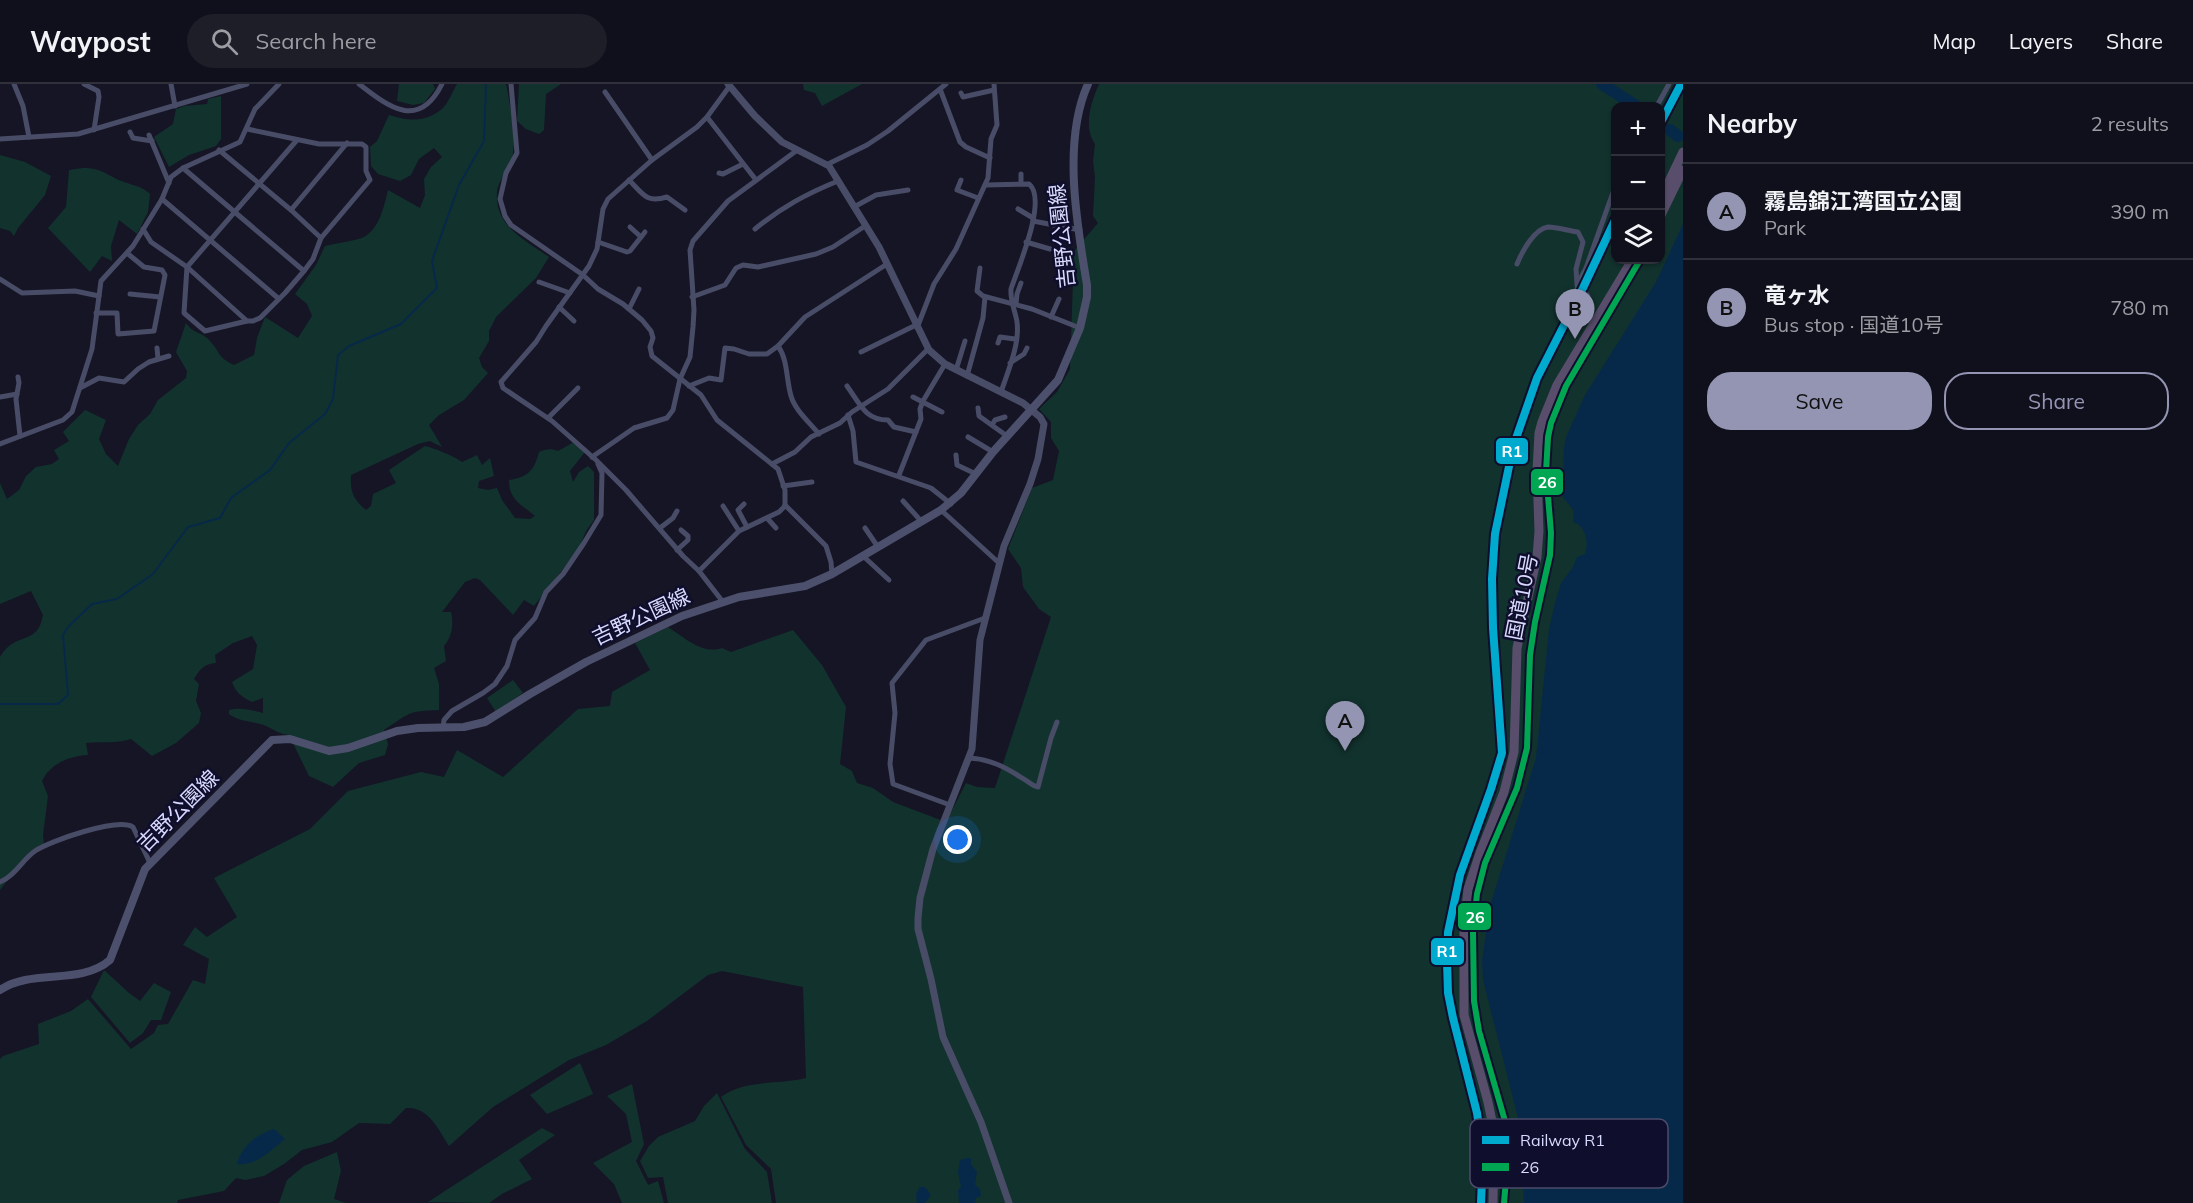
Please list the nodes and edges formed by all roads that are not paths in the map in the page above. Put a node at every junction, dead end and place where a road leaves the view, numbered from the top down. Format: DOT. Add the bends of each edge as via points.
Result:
graph roads {
  1 [pos="14,84"];
  2 [pos="84,84"];
  3 [pos="171,84"];
  4 [pos="247,84"];
  5 [pos="278,84"];
  6 [pos="359,84"];
  7 [pos="442,84"];
  8 [pos="511,84"];
  9 [pos="946,84"];
  10 [pos="1088,84"];
  11 [pos="1669,84"];
  12 [pos="728,85"];
  13 [pos="994,87"];
  14 [pos="940,89"];
  15 [pos="606,92"];
  16 [pos="962,93"];
  17 [pos="1659,102"];
  18 [pos="175,106"];
  19 [pos="708,117"];
  20 [pos="247,129"];
  21 [pos="94,130"];
  22 [pos="130,132"];
  23 [pos="29,137"];
  24 [pos="0,139"];
  25 [pos="297,140"];
  26 [pos="347,143"];
  27 [pos="219,150"];
  28 [pos="796,151"];
  29 [pos="1683,152"];
  30 [pos="990,158"];
  31 [pos="652,160"];
  32 [pos="743,164"];
  33 [pos="826,165"];
  34 [pos="183,168"];
  35 [pos="1683,170"];
  36 [pos="719,173"];
  37 [pos="1013,177"];
  38 [pos="1021,178"];
  39 [pos="629,180"];
  40 [pos="756,180"];
  41 [pos="961,180"];
  42 [pos="838,181"];
  43 [pos="169,183"];
  44 [pos="259,184"];
  45 [pos="985,184"];
  46 [pos="908,190"];
  47 [pos="1665,190"];
  48 [pos="978,198"];
  49 [pos="1611,198"];
  50 [pos="162,199"];
  51 [pos="854,207"];
  52 [pos="1018,209"];
  53 [pos="291,210"];
  54 [pos="685,210"];
  55 [pos="1066,210"];
  56 [pos="1663,210"];
  57 [pos="234,213"];
  58 [pos="1033,220"];
  59 [pos="865,226"];
  60 [pos="630,227"];
  61 [pos="1068,228"];
  62 [pos="143,229"];
  63 [pos="755,229"];
  64 [pos="1080,230"];
  65 [pos="321,238"];
  66 [pos="210,241"];
  67 [pos="598,242"];
  68 [pos="1026,242"];
  69 [pos="1050,249"];
  70 [pos="127,253"];
  71 [pos="887,264"];
  72 [pos="1517,264"];
  73 [pos="1630,264"];
  74 [pos="1638,264"];
  75 [pos="187,267"];
  76 [pos="980,268"];
  77 [pos="304,271"];
  78 [pos="583,275"];
  79 [pos="0,279"];
  80 [pos="540,282"];
  81 [pos="1021,283"];
  82 [pos="1577,285"];
  83 [pos="639,289"];
  84 [pos="570,293"];
  85 [pos="130,294"];
  86 [pos="99,296"];
  87 [pos="160,297"];
  88 [pos="692,297"];
  89 [pos="985,297"];
  90 [pos="279,299"];
  91 [pos="1059,299"];
  92 [pos="1014,304"];
  93 [pos="559,307"];
  94 [pos="629,309"];
  95 [pos="96,313"];
  96 [pos="1051,317"];
  97 [pos="247,321"];
  98 [pos="574,321"];
  99 [pos="1595,322"];
  100 [pos="916,327"];
  101 [pos="1080,328"];
  102 [pos="1015,339"];
  103 [pos="965,341"];
  104 [pos="998,343"];
  105 [pos="778,346"];
  106 [pos="156,348"];
  107 [pos="1028,348"];
  108 [pos="928,349"];
  109 [pos="861,352"];
  110 [pos="169,356"];
  111 [pos="158,359"];
  112 [pos="1010,363"];
  113 [pos="945,364"];
  114 [pos="956,370"];
  115 [pos="18,376"];
  116 [pos="967,376"];
  117 [pos="680,379"];
  118 [pos="689,386"];
  119 [pos="847,386"];
  120 [pos="80,388"];
  121 [pos="578,388"];
  122 [pos="1001,392"];
  123 [pos="17,394"];
  124 [pos="0,397"];
  125 [pos="913,397"];
  126 [pos="923,400"];
  127 [pos="861,405"];
  128 [pos="1031,409"];
  129 [pos="942,412"];
  130 [pos="972,415"];
  131 [pos="848,416"];
  132 [pos="1005,417"];
  133 [pos="548,418"];
  134 [pos="992,424"];
  135 [pos="916,432"];
  136 [pos="819,434"];
  137 [pos="20,436"];
  138 [pos="1006,436"];
  139 [pos="969,437"];
  140 [pos="0,444"];
  141 [pos="993,452"];
  142 [pos="956,455"];
  143 [pos="594,458"];
  144 [pos="772,464"];
  145 [pos="976,474"];
  146 [pos="899,475"];
  147 [pos="813,482"];
  148 [pos="783,486"];
  149 [pos="903,501"];
  150 [pos="744,504"];
  151 [pos="951,504"];
  152 [pos="785,505"];
  153 [pos="723,506"];
  154 [pos="941,510"];
  155 [pos="677,511"];
  156 [pos="767,518"];
  157 [pos="921,521"];
  158 [pos="747,527"];
  159 [pos="660,528"];
  160 [pos="776,528"];
  161 [pos="865,528"];
  162 [pos="681,530"];
  163 [pos="739,531"];
  164 [pos="878,546"];
  165 [pos="677,550"];
  166 [pos="862,555"];
  167 [pos="999,563"];
  168 [pos="699,571"];
  169 [pos="832,574"];
  170 [pos="889,580"];
  171 [pos="723,602"];
  172 [pos="985,618"];
  173 [pos="1057,722"];
  174 [pos="443,728"];
  175 [pos="969,758"];
  176 [pos="950,805"];
  177 [pos="150,863"];
  178 [pos="0,882"];
  179 [pos="0,990"];
  180 [pos="1492,1119"];
  181 [pos="1504,1119"];
  182 [pos="1492,1188"];
  183 [pos="1506,1188"];
  184 [pos="1010,1203"];
  185 [pos="1492,1203"];
  186 [pos="1504,1203"];
  1 -- 23 [label="street"];
  2 -- 21 [label="street" via="98,91"];
  3 -- 18 [label="street"];
  4 -- 18 [label="street"];
  5 -- 20 [label="street" via="255,109"];
  6 -- 7 [label="street" via="393,107 412,110 429,104"];
  8 -- 78 [label="street" via="517,153 506,173 501,208 511,225"];
  9 -- 14 [label="street"];
  10 -- 64 [label="main road, 吉野公園線" via="1074,153"];
  11 -- 17 [label="street"];
  12 -- 19 [label="street"];
  12 -- 28 [label="street" via="755,116"];
  13 -- 16 [label="street" via="963,97"];
  13 -- 30 [label="street" via="997,125"];
  14 -- 30 [label="street" via="960,142"];
  14 -- 33 [label="street" via="867,146"];
  15 -- 31 [label="street"];
  18 -- 21 [label="street"];
  19 -- 31 [label="street"];
  19 -- 32 [label="street"];
  20 -- 25 [label="street"];
  20 -- 27 [label="street" via="240,142"];
  21 -- 23 [label="street"];
  22 -- 43 [label="street" via="133,138 151,138"];
  23 -- 24 [label="street"];
  25 -- 26 [label="street"];
  25 -- 44 [label="street"];
  26 -- 53 [label="street"];
  26 -- 65 [label="street" via="366,147 370,180"];
  27 -- 34 [label="street"];
  27 -- 44 [label="street"];
  28 -- 33 [label="street"];
  28 -- 40 [label="street"];
  29 -- 47 [label="highway"];
  30 -- 45 [label="street"];
  31 -- 39 [label="street"];
  32 -- 36 [label="street"];
  32 -- 40 [label="street"];
  33 -- 42 [label="street"];
  34 -- 43 [label="street"];
  34 -- 57 [label="street"];
  35 -- 56 [label="highway"];
  37 -- 38 [label="street"];
  38 -- 45 [label="street"];
  38 -- 58 [label="street" via="1034,188"];
  39 -- 54 [label="street" via="648,199 667,197"];
  39 -- 67 [label="street" via="603,209"];
  40 -- 88 [label="street" via="728,201 693,242"];
  41 -- 48 [label="street" via="957,190"];
  42 -- 51 [label="street"];
  42 -- 63 [label="street" via="778,210"];
  43 -- 50 [label="street"];
  44 -- 53 [label="street"];
  44 -- 57 [label="street"];
  45 -- 48 [label="street"];
  46 -- 51 [label="street" via="876,195"];
  48 -- 100 [label="street"];
  49 -- 82 [label="street"];
  50 -- 62 [label="street"];
  50 -- 66 [label="street"];
  51 -- 59 [label="street"];
  52 -- 58 [label="street"];
  53 -- 65 [label="street"];
  55 -- 61 [label="street"];
  57 -- 66 [label="street"];
  57 -- 77 [label="street"];
  58 -- 61 [label="street"];
  58 -- 68 [label="street"];
  59 -- 71 [label="street"];
  59 -- 88 [label="street" via="816,254 758,267 742,265 725,285"];
  60 -- 67 [label="street" via="643,234 630,251"];
  61 -- 64 [label="street"];
  62 -- 70 [label="street"];
  62 -- 75 [label="street" via="151,242"];
  64 -- 101 [label="main road, 吉野公園線" via="1087,297"];
  65 -- 77 [label="street"];
  66 -- 75 [label="street"];
  66 -- 90 [label="street"];
  67 -- 78 [label="street"];
  68 -- 69 [label="street"];
  68 -- 92 [label="street" via="1011,289"];
  70 -- 86 [label="street" via="102,281"];
  70 -- 87 [label="street" via="144,267 162,270 165,274"];
  71 -- 100 [label="street"];
  71 -- 105 [label="street" via="805,317"];
  72 -- 82 [label="street" via="1540,230 1548,227 1578,232 1583,242 1576,269"];
  73 -- 99 [label="highway, 国道10号"];
  74 -- 181 [label="highway, 国道10号" via="1566,386 1548,438 1550,555 1530,655 1527,748 1517,788 1485,863 1473,932 1474,1001 1479,1031"];
  75 -- 97 [label="street"];
  75 -- 97 [label="street" via="184,313 205,331"];
  76 -- 89 [label="street" via="977,291"];
  77 -- 90 [label="street"];
  78 -- 84 [label="street"];
  78 -- 94 [label="street"];
  79 -- 86 [label="street" via="22,293 75,291"];
  80 -- 84 [label="street"];
  81 -- 92 [label="street"];
  82 -- 99 [label="street" via="1588,296 1580,309"];
  83 -- 94 [label="street"];
  84 -- 93 [label="street"];
  85 -- 87 [label="street"];
  86 -- 95 [label="street"];
  87 -- 95 [label="street" via="154,331 118,334 117,313"];
  88 -- 117 [label="street" via="690,357"];
  89 -- 92 [label="street"];
  89 -- 116 [label="street"];
  90 -- 97 [label="street" via="257,320"];
  91 -- 96 [label="street"];
  92 -- 96 [label="street"];
  92 -- 102 [label="street"];
  93 -- 98 [label="street"];
  93 -- 133 [label="street" via="536,342 501,382 503,388"];
  94 -- 117 [label="street" via="651,331 652,356"];
  95 -- 120 [label="street" via="92,349"];
  96 -- 101 [label="street"];
  99 -- 180 [label="highway, 国道10号" via="1557,385 1539,433 1537,557 1516,648 1514,752 1504,792 1473,872 1466,906 1464,1015"];
  100 -- 108 [label="street"];
  100 -- 109 [label="street"];
  101 -- 128 [label="main road, 吉野公園線" via="1058,380"];
  102 -- 104 [label="street" via="1000,337"];
  102 -- 112 [label="street"];
  103 -- 114 [label="street"];
  105 -- 118 [label="street" via="758,355 725,348 721,380 709,378"];
  105 -- 136 [label="street" via="784,354 791,397"];
  106 -- 111 [label="street"];
  107 -- 112 [label="street"];
  108 -- 113 [label="street"];
  108 -- 127 [label="street" via="888,388"];
  110 -- 111 [label="street"];
  111 -- 120 [label="street" via="124,382 99,378"];
  112 -- 122 [label="street"];
  113 -- 114 [label="street"];
  113 -- 126 [label="street"];
  114 -- 116 [label="street"];
  115 -- 123 [label="street"];
  116 -- 122 [label="street"];
  117 -- 118 [label="street"];
  117 -- 143 [label="street" via="673,410 667,418 634,428"];
  118 -- 144 [label="street" via="701,395 717,420"];
  119 -- 127 [label="street"];
  120 -- 137 [label="street" via="69,416"];
  121 -- 133 [label="street"];
  122 -- 128 [label="street"];
  123 -- 124 [label="street"];
  123 -- 137 [label="street"];
  125 -- 126 [label="street"];
  126 -- 129 [label="street"];
  126 -- 135 [label="street"];
  127 -- 131 [label="street"];
  127 -- 135 [label="street" via="876,420 888,420 894,427"];
  128 -- 138 [label="main road, 吉野公園線"];
  128 -- 167 [label="street" via="1044,424 1041,448"];
  130 -- 134 [label="street" via="978,411"];
  131 -- 136 [label="street"];
  131 -- 146 [label="street" via="856,462"];
  132 -- 134 [label="street"];
  133 -- 143 [label="street"];
  134 -- 138 [label="street"];
  135 -- 146 [label="street"];
  136 -- 144 [label="street"];
  137 -- 140 [label="street"];
  138 -- 141 [label="main road, 吉野公園線"];
  139 -- 141 [label="street"];
  141 -- 145 [label="main road, 吉野公園線"];
  142 -- 145 [label="street" via="957,465"];
  143 -- 159 [label="street"];
  143 -- 174 [label="street" via="602,473 601,515 563,574 546,592 535,618 515,640 507,666 495,684 452,711"];
  144 -- 148 [label="street" via="778,469"];
  145 -- 151 [label="main road, 吉野公園線"];
  146 -- 151 [label="street" via="931,488"];
  147 -- 148 [label="street"];
  148 -- 152 [label="street"];
  149 -- 157 [label="street"];
  150 -- 158 [label="street" via="738,510"];
  151 -- 154 [label="main road, 吉野公園線"];
  152 -- 156 [label="street"];
  152 -- 169 [label="street" via="826,546"];
  153 -- 163 [label="street"];
  154 -- 157 [label="main road, 吉野公園線"];
  154 -- 167 [label="street"];
  155 -- 159 [label="street"];
  156 -- 158 [label="street"];
  156 -- 160 [label="street"];
  157 -- 164 [label="main road, 吉野公園線"];
  158 -- 163 [label="street"];
  159 -- 165 [label="street"];
  161 -- 164 [label="street"];
  162 -- 165 [label="street" via="688,540"];
  163 -- 168 [label="street"];
  164 -- 166 [label="main road, 吉野公園線"];
  165 -- 168 [label="street"];
  166 -- 169 [label="main road, 吉野公園線"];
  166 -- 170 [label="street"];
  167 -- 172 [label="street"];
  168 -- 171 [label="street"];
  169 -- 171 [label="main road, 吉野公園線" via="805,586"];
  171 -- 174 [label="main road, 吉野公園線" via="682,616 586,662 493,719"];
  172 -- 175 [label="street" via="977,659"];
  172 -- 176 [label="street" via="926,640 892,683 893,784"];
  173 -- 175 [label="street" via="1038,787 996,763"];
  174 -- 177 [label="main road, 吉野公園線" via="397,731 329,751 290,739 272,740"];
  175 -- 176 [label="street"];
  176 -- 184 [label="street" via="920,898 918,929 943,1037 981,1122"];
  177 -- 178 [label="street" via="133,826 115,825 35,851"];
  177 -- 179 [label="main road, 吉野公園線" via="142,874 112,955 104,965 80,973 24,980"];
  182 -- 185 [label="highway, 国道10号"];
  183 -- 186 [label="highway, 国道10号"];
}
